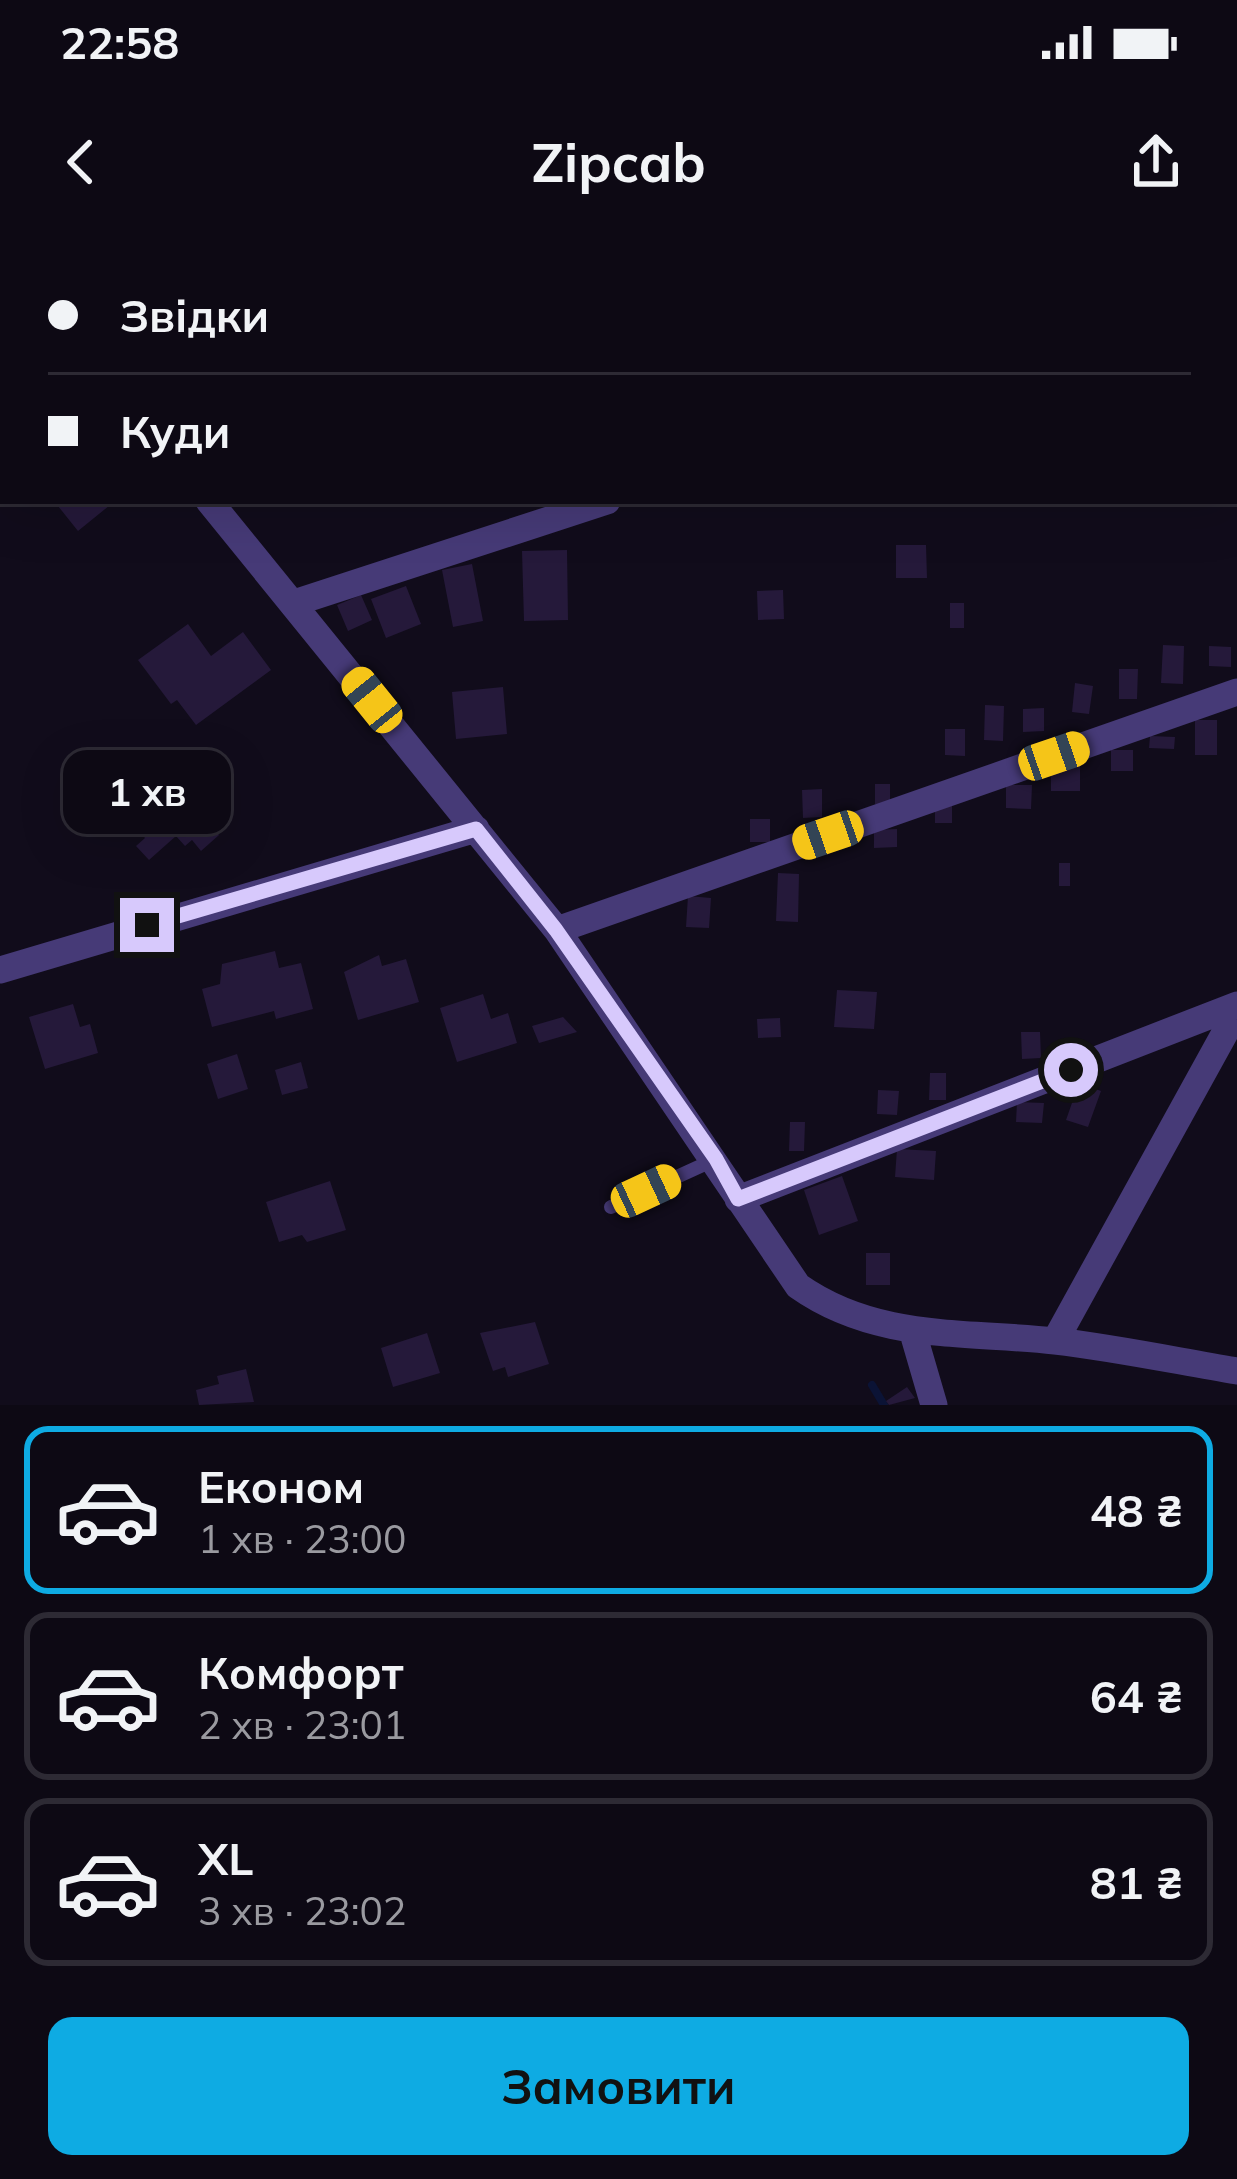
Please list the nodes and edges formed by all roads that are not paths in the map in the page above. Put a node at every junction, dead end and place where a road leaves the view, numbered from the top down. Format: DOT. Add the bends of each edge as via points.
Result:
graph roads {
  1 [pos="212,504"];
  2 [pos="513,504"];
  3 [pos="597,504"];
  4 [pos="506,532"];
  5 [pos="294,603"];
  6 [pos="1237,692"];
  7 [pos="476,829"];
  8 [pos="556,930"];
  9 [pos="0,970"];
  10 [pos="1237,1008"];
  11 [pos="716,1159"];
  12 [pos="738,1199"];
  13 [pos="611,1207"];
  14 [pos="913,1334"];
  15 [pos="1055,1341"];
  16 [pos="1237,1371"];
  17 [pos="934,1405"];
  1 -- 5 [label="street"];
  2 -- 4 [label="street"];
  3 -- 4 [label="street"];
  4 -- 5 [label="street"];
  5 -- 7 [label="street"];
  6 -- 8 [label="street"];
  7 -- 8 [label="street"];
  7 -- 9 [label="street"];
  8 -- 11 [label="street"];
  10 -- 12 [label="street"];
  10 -- 15 [label="street"];
  11 -- 12 [label="street"];
  11 -- 13 [label="lane"];
  12 -- 14 [label="street" via="798,1286 828,1308"];
  14 -- 15 [label="street"];
  14 -- 17 [label="street"];
  15 -- 16 [label="street"];
}
